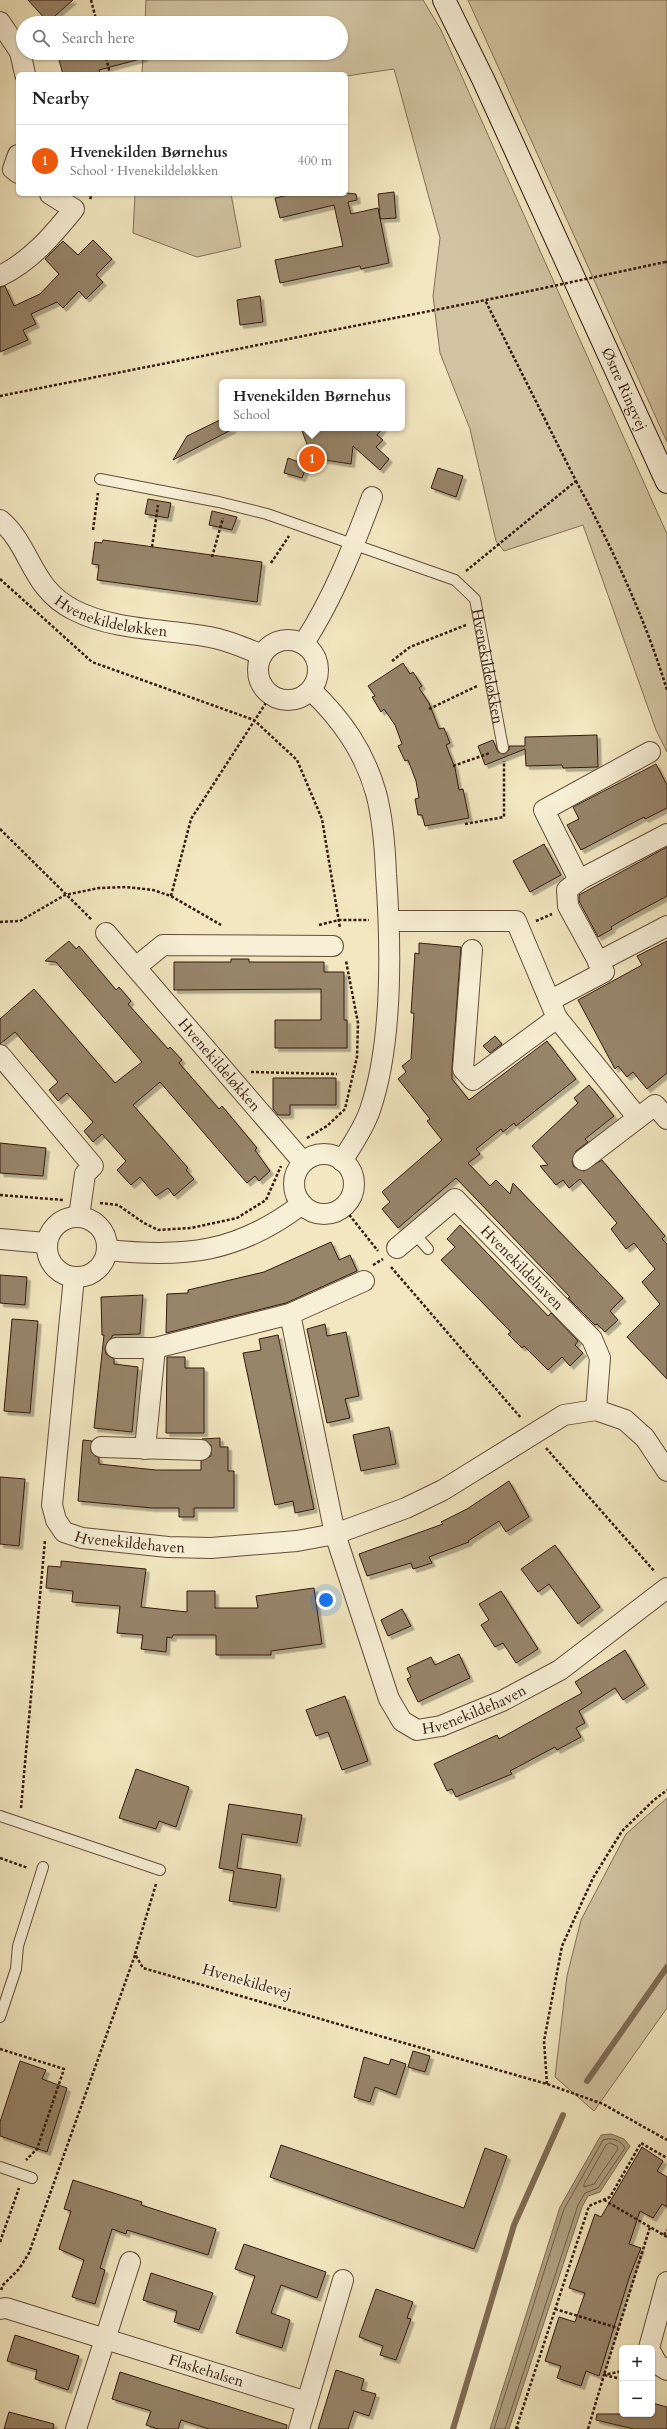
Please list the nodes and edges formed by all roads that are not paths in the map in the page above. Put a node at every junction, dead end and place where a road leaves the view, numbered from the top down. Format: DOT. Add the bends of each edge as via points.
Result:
graph roads {
  1 [pos="444,0"];
  2 [pos="0,22"];
  3 [pos="16,46"];
  4 [pos="22,60"];
  5 [pos="25,72"];
  6 [pos="16,161"];
  7 [pos="16,171"];
  8 [pos="53,196"];
  9 [pos="0,276"];
  10 [pos="100,479"];
  11 [pos="667,482"];
  12 [pos="372,497"];
  13 [pos="0,520"];
  14 [pos="354,545"];
  15 [pos="304,644"];
  16 [pos="262,655"];
  17 [pos="311,690"];
  18 [pos="504,748"];
  19 [pos="650,752"];
  20 [pos="667,834"];
  21 [pos="579,880"];
  22 [pos="390,921"];
  23 [pos="667,926"];
  24 [pos="106,933"];
  25 [pos="333,946"];
  26 [pos="472,950"];
  27 [pos="598,962"];
  28 [pos="136,967"];
  29 [pos="554,1009"];
  30 [pos="0,1055"];
  31 [pos="638,1118"];
  32 [pos="667,1119"];
  33 [pos="583,1160"];
  34 [pos="342,1161"];
  35 [pos="304,1162"];
  36 [pos="302,1204"];
  37 [pos="79,1217"];
  38 [pos="414,1234"];
  39 [pos="0,1239"];
  40 [pos="46,1243"];
  41 [pos="428,1249"];
  42 [pos="107,1250"];
  43 [pos="390,1253"];
  44 [pos="74,1277"];
  45 [pos="364,1281"];
  46 [pos="290,1314"];
  47 [pos="116,1348"];
  48 [pos="155,1348"];
  49 [pos="596,1410"];
  50 [pos="101,1447"];
  51 [pos="144,1449"];
  52 [pos="201,1450"];
  53 [pos="667,1471"];
  54 [pos="334,1534"];
  55 [pos="662,1581"];
  56 [pos="0,1816"];
  57 [pos="42,1870"];
  58 [pos="160,1870"];
  59 [pos="0,2017"];
  60 [pos="0,2167"];
  61 [pos="24,2175"];
  62 [pos="130,2262"];
  63 [pos="344,2280"];
  64 [pos="667,2282"];
  65 [pos="0,2309"];
  66 [pos="106,2339"];
  67 [pos="650,2345"];
  68 [pos="655,2360"];
  69 [pos="667,2370"];
  70 [pos="307,2402"];
  71 [pos="76,2429"];
  72 [pos="299,2429"];
  1 -- 11 [label="main road, Østre Ringvej" via="483,78"];
  2 -- 3 [label="street"];
  4 -- 5 [label="street"];
  6 -- 7 [label="street" via="13,169"];
  8 -- 9 [label="street" via="74,209 45,245 11,271"];
  10 -- 14 [label="lane, Hvenekildeløkken" via="227,504 297,524"];
  12 -- 14 [label="street"];
  13 -- 16 [label="street, Hvenekildeløkken" via="20,543 33,570 48,592 74,610 109,623 206,636 241,645"];
  14 -- 15 [label="street" via="320,618"];
  14 -- 18 [label="lane, Hvenekildeløkken" via="455,580 475,599"];
  15 -- 16 [label="street" via="293,640 280,640"];
  15 -- 17 [label="street" via="314,653 319,665 318,678"];
  16 -- 17 [label="street" via="258,666 259,677 263,687 272,695 292,700"];
  17 -- 22 [label="street" via="338,716 358,748 376,793 384,834"];
  19 -- 21 [label="street" via="544,810"];
  20 -- 21 [label="street"];
  21 -- 27 [label="street" via="567,890 568,906"];
  22 -- 29 [label="street" via="516,921"];
  22 -- 34 [label="street" via="388,1003 379,1075 370,1111"];
  23 -- 27 [label="street"];
  24 -- 28 [label="street, Hvenekildeløkken"];
  25 -- 28 [label="street" via="163,945"];
  26 -- 29 [label="street" via="463,1069 473,1080"];
  27 -- 29 [label="street" via="604,972"];
  28 -- 35 [label="street, Hvenekildeløkken"];
  29 -- 31 [label="street"];
  30 -- 37 [label="street" via="93,1166 85,1174"];
  31 -- 32 [label="street" via="655,1105"];
  31 -- 33 [label="street"];
  34 -- 35 [label="street" via="331,1155 318,1155"];
  34 -- 36 [label="street" via="348,1167 354,1183 351,1196 343,1207 335,1212 317,1213"];
  35 -- 36 [label="street" via="296,1174 294,1187"];
  36 -- 42 [label="street" via="283,1219 249,1237 214,1249 178,1254"];
  37 -- 40 [label="street" via="61,1221 49,1234"];
  37 -- 42 [label="street" via="88,1219 103,1231"];
  38 -- 41 [label="lane"];
  38 -- 43 [label="street, Hvenekildehaven"];
  38 -- 49 [label="street, Hvenekildehaven" via="455,1199 592,1339 600,1358"];
  39 -- 40 [label="street"];
  40 -- 44 [label="street" via="47,1253 56,1269"];
  42 -- 44 [label="street" via="104,1259 92,1273"];
  44 -- 54 [label="street, Hvenekildehaven" via="52,1505 56,1520 64,1532 82,1538 168,1547 211,1548 297,1541"];
  45 -- 46 [label="street"];
  46 -- 48 [label="street"];
  46 -- 54 [label="street, Hvenekildehaven"];
  47 -- 48 [label="street"];
  48 -- 51 [label="street"];
  49 -- 53 [label="street, Hvenekildehaven" via="625,1420 645,1438"];
  49 -- 54 [label="street, Hvenekildehaven" via="564,1415 443,1490 372,1522"];
  50 -- 51 [label="street"];
  51 -- 52 [label="street"];
  54 -- 55 [label="street, Hvenekildehaven" via="389,1698 402,1721 417,1730 441,1726 482,1710 560,1670"];
  56 -- 58 [label="lane"];
  57 -- 59 [label="lane" via="18,1946 16,1969"];
  60 -- 61 [label="lane"];
  62 -- 66 [label="street"];
  63 -- 70 [label="street"];
  64 -- 67 [label="street"];
  65 -- 66 [label="street, Flaskehalsen" via="6,2308"];
  66 -- 70 [label="street, Flaskehalsen"];
  66 -- 71 [label="street"];
  68 -- 69 [label="street"];
  70 -- 72 [label="street"];
}
